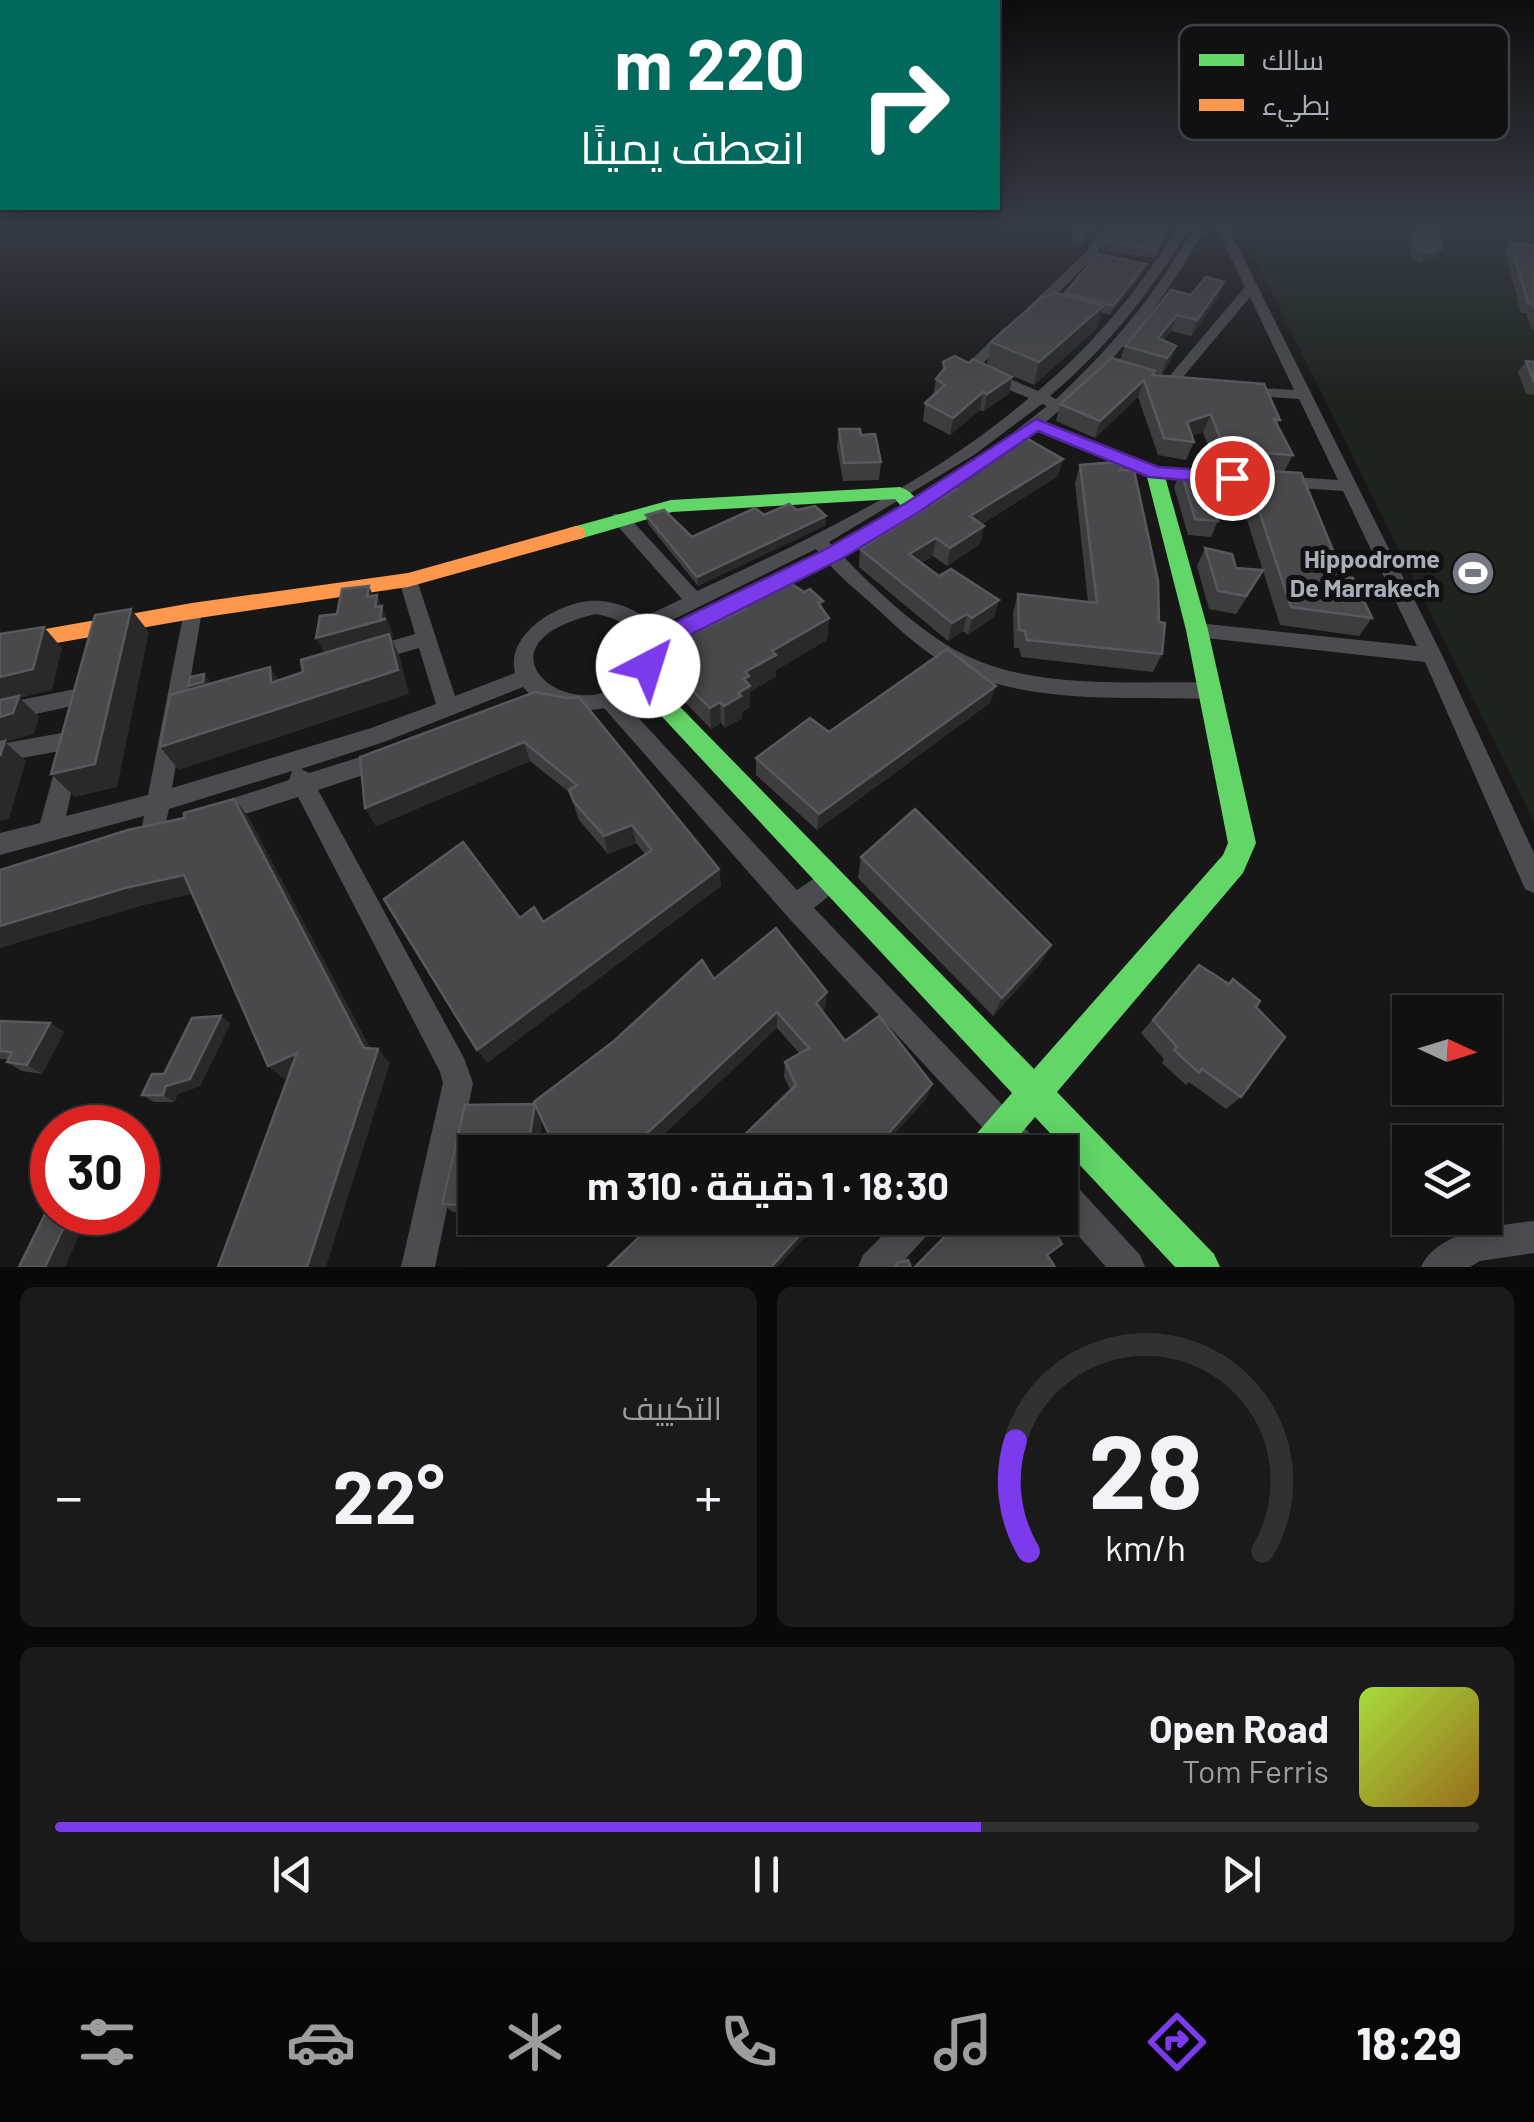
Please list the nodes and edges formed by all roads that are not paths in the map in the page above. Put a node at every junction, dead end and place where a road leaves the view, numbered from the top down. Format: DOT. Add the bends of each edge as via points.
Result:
graph roads {
  1 [pos="1061,282"];
  2 [pos="1153,282"];
  3 [pos="1251,282"];
  4 [pos="1253,286"];
  5 [pos="1040,303"];
  6 [pos="1059,309"];
  7 [pos="1130,318"];
  8 [pos="1097,320"];
  9 [pos="1105,360"];
  10 [pos="1188,387"];
  11 [pos="1227,390"];
  12 [pos="1305,395"];
  13 [pos="1049,401"];
  14 [pos="1036,424"];
  15 [pos="1155,473"];
  16 [pos="1347,486"];
  17 [pos="906,500"];
  18 [pos="873,511"];
  19 [pos="620,518"];
  20 [pos="821,555"];
  21 [pos="408,580"];
  22 [pos="694,600"];
  23 [pos="192,610"];
  24 [pos="1198,630"];
  25 [pos="649,635"];
  26 [pos="426,638"];
  27 [pos="0,645"];
  28 [pos="1432,655"];
  29 [pos="354,659"];
  30 [pos="527,677"];
  31 [pos="639,679"];
  32 [pos="1211,691"];
  33 [pos="608,698"];
  34 [pos="448,708"];
  35 [pos="0,713"];
  36 [pos="73,740"];
  37 [pos="416,746"];
  38 [pos="0,753"];
  39 [pos="289,763"];
  40 [pos="306,786"];
  41 [pos="158,802"];
  42 [pos="50,831"];
  43 [pos="0,844"];
  44 [pos="832,879"];
  45 [pos="1534,882"];
  46 [pos="796,907"];
  47 [pos="1036,1094"];
  48 [pos="1006,1129"];
  49 [pos="1000,1135"];
  50 [pos="1011,1135"];
  51 [pos="1078,1210"];
  52 [pos="906,1235"];
  53 [pos="1534,1238"];
  54 [pos="418,1267"];
  55 [pos="875,1267"];
  56 [pos="1128,1267"];
  57 [pos="1201,1267"];
  58 [pos="1438,1267"];
  1 -- 5 [label="street"];
  2 -- 7 [label="street"];
  3 -- 4 [label="street"];
  4 -- 10 [label="street" via="1161,383"];
  4 -- 12 [label="street"];
  5 -- 6 [label="street"];
  5 -- 13 [label="street" via="972,366"];
  7 -- 8 [label="street"];
  7 -- 9 [label="street"];
  7 -- 9 [label="street"];
  9 -- 13 [label="street"];
  11 -- 12 [label="street"];
  12 -- 16 [label="street"];
  13 -- 14 [label="street"];
  13 -- 17 [label="street" via="934,474"];
  14 -- 15 [label="street"];
  14 -- 17 [label="street"];
  15 -- 16 [label="street"];
  15 -- 24 [label="street"];
  16 -- 28 [label="street"];
  17 -- 18 [label="street"];
  17 -- 18 [label="street"];
  18 -- 19 [label="street" via="713,502"];
  18 -- 20 [label="street"];
  19 -- 21 [label="street"];
  19 -- 22 [label="street"];
  20 -- 22 [label="street"];
  20 -- 25 [label="street"];
  20 -- 32 [label="street" via="952,657 992,674 1026,682"];
  21 -- 23 [label="street"];
  21 -- 26 [label="street"];
  22 -- 25 [label="street"];
  23 -- 27 [label="street" via="101,635"];
  23 -- 41 [label="street" via="184,707"];
  24 -- 28 [label="street"];
  24 -- 32 [label="street"];
  25 -- 30 [label="street" via="616,610 555,618 528,644"];
  25 -- 31 [label="street" via="648,666"];
  26 -- 29 [label="street"];
  26 -- 34 [label="street"];
  28 -- 45 [label="street"];
  30 -- 33 [label="street" via="537,699"];
  30 -- 34 [label="street"];
  31 -- 33 [label="street"];
  31 -- 44 [label="street"];
  32 -- 47 [label="street" via="1242,834 1238,856"];
  33 -- 46 [label="street"];
  34 -- 39 [label="street"];
  35 -- 36 [label="street" via="88,687"];
  36 -- 38 [label="street"];
  36 -- 42 [label="street"];
  37 -- 40 [label="street"];
  39 -- 40 [label="street"];
  39 -- 41 [label="street"];
  40 -- 41 [label="street" via="143,834"];
  40 -- 54 [label="street" via="458,1084"];
  41 -- 42 [label="street"];
  42 -- 43 [label="street"];
  44 -- 46 [label="street"];
  44 -- 47 [label="street"];
  46 -- 48 [label="street"];
  47 -- 48 [label="street"];
  47 -- 57 [label="street"];
  48 -- 49 [label="street"];
  48 -- 50 [label="street"];
  51 -- 56 [label="street"];
  52 -- 55 [label="street"];
  53 -- 58 [label="street" via="1476,1245"];
}
